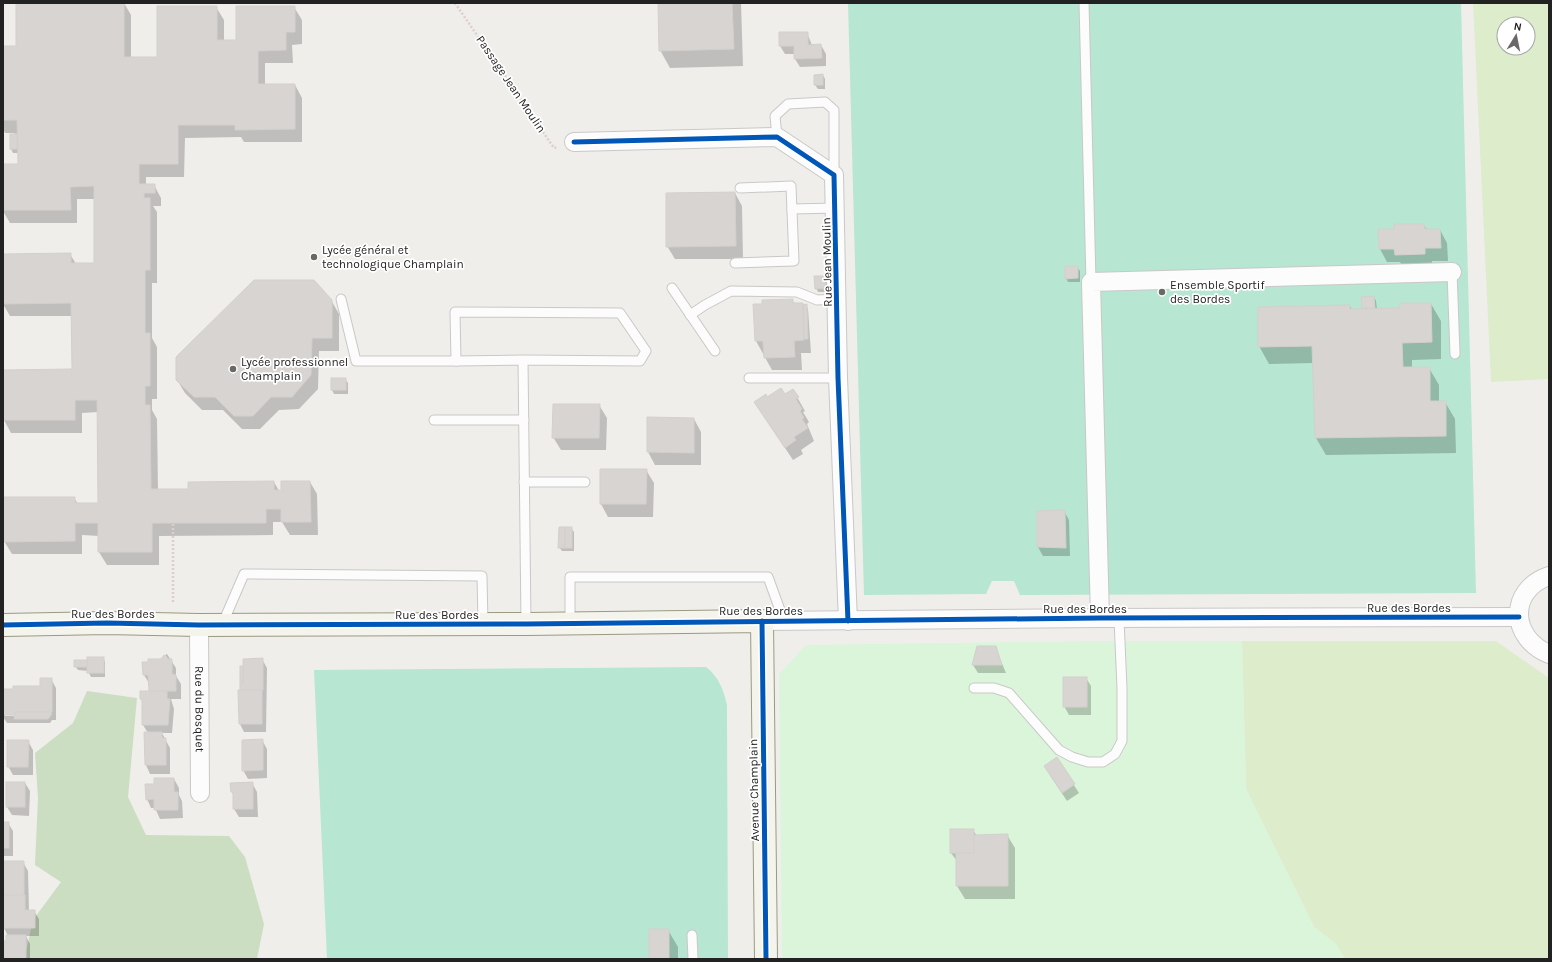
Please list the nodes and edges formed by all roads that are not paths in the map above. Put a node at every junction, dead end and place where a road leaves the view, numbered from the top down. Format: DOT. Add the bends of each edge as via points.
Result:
graph roads {
  1 [pos="1084,3"];
  2 [pos="777,137"];
  3 [pos="574,142"];
  4 [pos="834,175"];
  5 [pos="740,188"];
  6 [pos="836,208"];
  7 [pos="792,209"];
  8 [pos="735,263"];
  9 [pos="1452,272"];
  10 [pos="1091,282"];
  11 [pos="672,288"];
  12 [pos="341,299"];
  13 [pos="837,299"];
  14 [pos="690,315"];
  15 [pos="715,351"];
  16 [pos="1456,354"];
  17 [pos="523,360"];
  18 [pos="456,361"];
  19 [pos="749,378"];
  20 [pos="838,378"];
  21 [pos="434,420"];
  22 [pos="524,420"];
  23 [pos="524,482"];
  24 [pos="585,482"];
  25 [pos="1549,576"];
  26 [pos="1519,617"];
  27 [pos="1100,618"];
  28 [pos="1119,619"];
  29 [pos="762,621"];
  30 [pos="784,621"];
  31 [pos="848,621"];
  32 [pos="222,624"];
  33 [pos="483,624"];
  34 [pos="526,624"];
  35 [pos="570,624"];
  36 [pos="3,625"];
  37 [pos="200,625"];
  38 [pos="1549,654"];
  39 [pos="974,688"];
  40 [pos="200,793"];
  41 [pos="692,935"];
  42 [pos="693,959"];
  43 [pos="766,959"];
  1 -- 10 [label="lane"];
  2 -- 3 [label="street"];
  2 -- 4 [label="street"];
  2 -- 4 [label="lane" via="775,116 788,104 825,102 834,110"];
  4 -- 6 [label="street, Rue Jean Moulin"];
  5 -- 7 [label="lane" via="791,186"];
  6 -- 7 [label="lane"];
  6 -- 13 [label="street, Rue Jean Moulin"];
  7 -- 8 [label="lane" via="794,261"];
  9 -- 10 [label="street"];
  9 -- 16 [label="lane"];
  10 -- 27 [label="street"];
  11 -- 14 [label="lane"];
  12 -- 18 [label="lane" via="356,361"];
  13 -- 14 [label="lane" via="817,300 797,292 731,291"];
  13 -- 20 [label="street, Rue Jean Moulin"];
  14 -- 15 [label="lane"];
  17 -- 18 [label="lane"];
  17 -- 18 [label="lane" via="640,361 646,352 620,312 455,312"];
  17 -- 22 [label="lane"];
  19 -- 20 [label="lane"];
  20 -- 31 [label="street, Rue Jean Moulin"];
  21 -- 22 [label="lane"];
  22 -- 23 [label="lane"];
  23 -- 24 [label="lane"];
  23 -- 34 [label="lane"];
  25 -- 26 [label="street" via="1540,579 1527,590 1521,602"];
  26 -- 28 [label="street, Rue des Bordes"];
  26 -- 38 [label="street" via="1522,631 1528,641"];
  27 -- 28 [label="street, Rue des Bordes"];
  27 -- 31 [label="street, Rue des Bordes"];
  28 -- 39 [label="lane" via="1122,740 1115,754 1103,762 1088,762 1059,750 1009,693 994,688"];
  29 -- 30 [label="street, Rue des Bordes"];
  29 -- 35 [label="street, Rue des Bordes"];
  29 -- 43 [label="street, Avenue Champlain"];
  30 -- 31 [label="street, Rue des Bordes"];
  30 -- 35 [label="lane" via="768,577 570,577"];
  32 -- 33 [label="street, Rue des Bordes"];
  32 -- 33 [label="lane" via="244,574 482,576"];
  32 -- 37 [label="street, Rue des Bordes"];
  33 -- 34 [label="street, Rue des Bordes"];
  34 -- 35 [label="street, Rue des Bordes"];
  36 -- 37 [label="street, Rue des Bordes"];
  37 -- 40 [label="street, Rue du Bosquet"];
  41 -- 42 [label="lane"];
}
